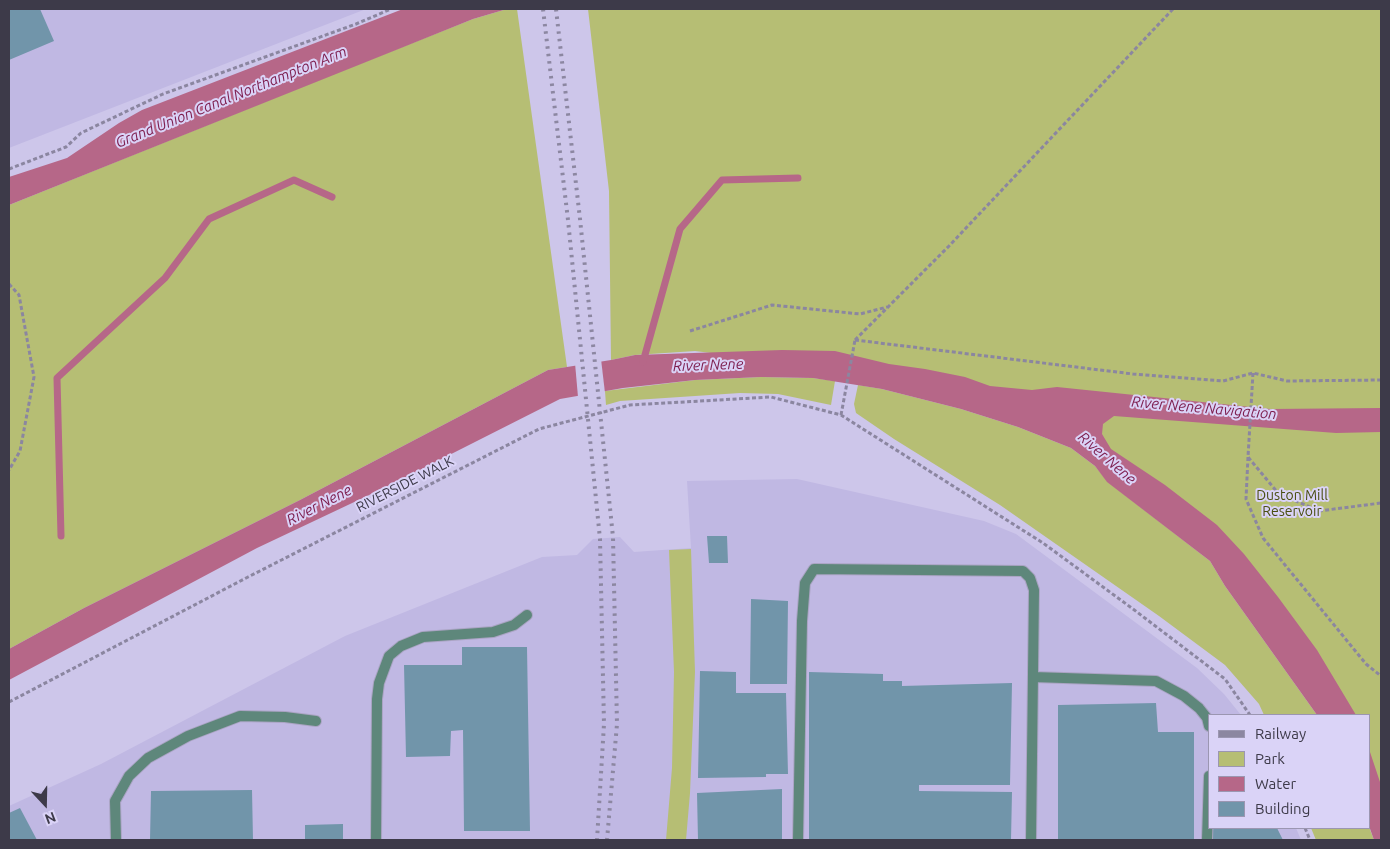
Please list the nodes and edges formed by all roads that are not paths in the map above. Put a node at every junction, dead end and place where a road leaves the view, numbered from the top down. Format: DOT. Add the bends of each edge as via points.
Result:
graph roads {
  1 [pos="527,615"];
  2 [pos="1033,677"];
  3 [pos="316,721"];
  4 [pos="1208,722"];
  5 [pos="1208,808"];
  6 [pos="116,840"];
  7 [pos="376,840"];
  8 [pos="798,840"];
  9 [pos="1031,840"];
  10 [pos="1207,840"];
  1 -- 7 [label="lane" via="514,626 494,632 423,638 401,646 389,656 377,699"];
  2 -- 4 [label="lane" via="1156,682 1184,696 1199,708"];
  2 -- 8 [label="lane" via="1034,590 1024,571 814,569 805,583 802,621"];
  2 -- 9 [label="lane"];
  3 -- 6 [label="lane" via="285,716 240,716 188,736 148,758 129,776 116,801"];
  5 -- 10 [label="lane"];
}
